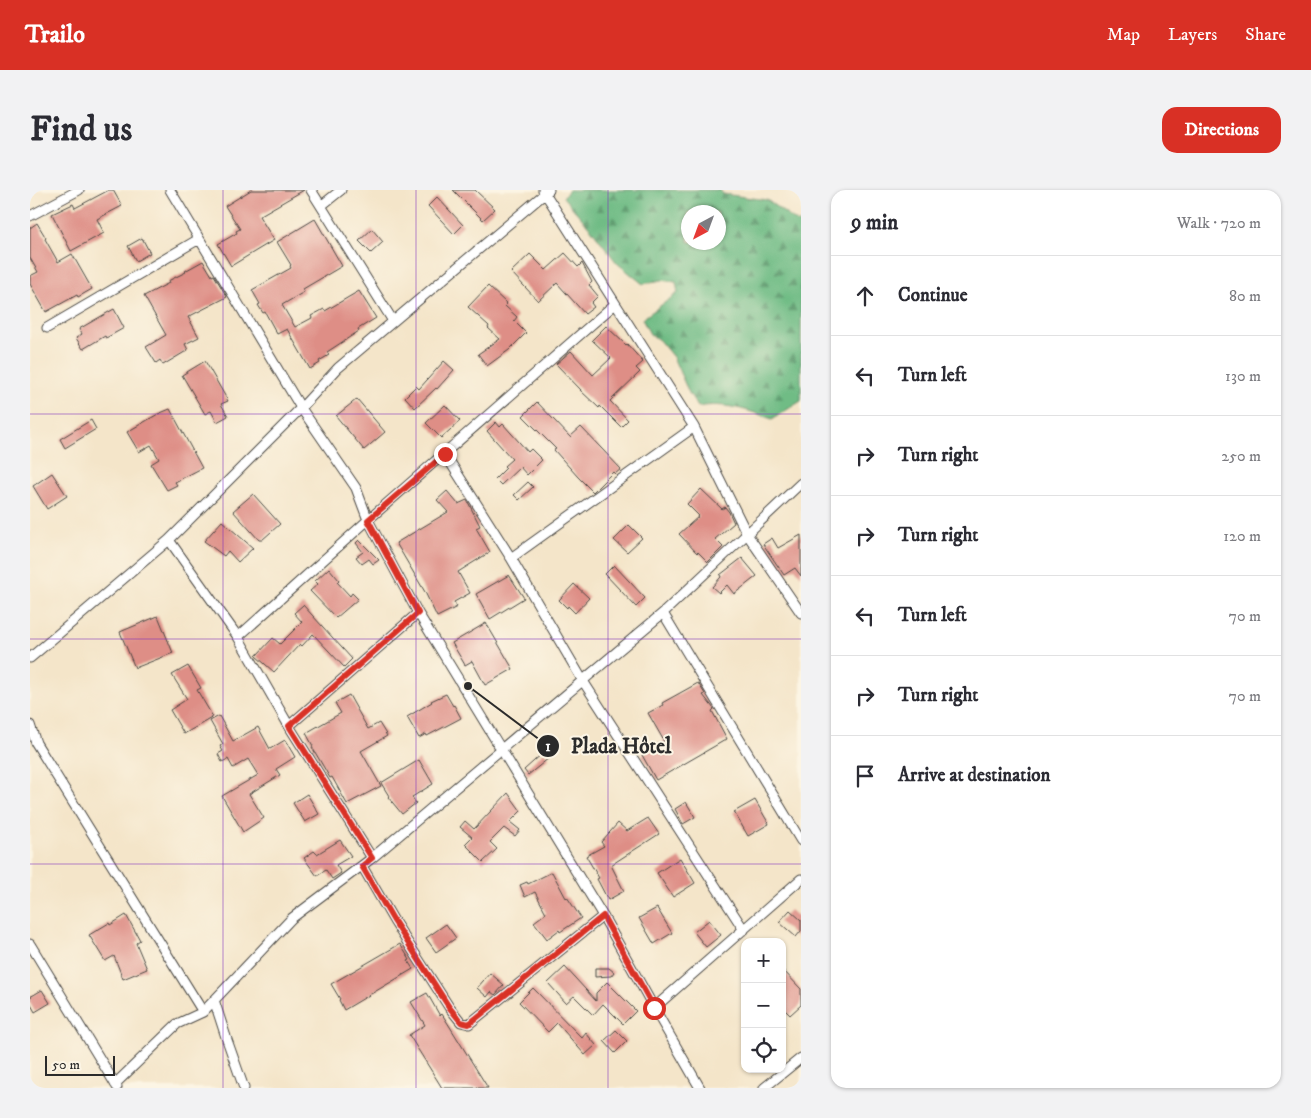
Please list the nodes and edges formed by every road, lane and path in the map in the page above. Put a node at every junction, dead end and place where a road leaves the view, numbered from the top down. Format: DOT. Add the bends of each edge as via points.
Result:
graph roads {
  1 [pos="79,190"];
  2 [pos="170,190"];
  3 [pos="311,190"];
  4 [pos="341,190"];
  5 [pos="546,191"];
  6 [pos="321,206"];
  7 [pos="30,216"];
  8 [pos="199,239"];
  9 [pos="615,304"];
  10 [pos="392,321"];
  11 [pos="47,328"];
  12 [pos="301,408"];
  13 [pos="694,427"];
  14 [pos="445,454"];
  15 [pos="801,484"];
  16 [pos="368,520"];
  17 [pos="747,534"];
  18 [pos="169,540"];
  19 [pos="511,558"];
  20 [pos="418,613"];
  21 [pos="663,613"];
  22 [pos="801,613"];
  23 [pos="238,637"];
  24 [pos="30,658"];
  25 [pos="583,681"];
  26 [pos="30,725"];
  27 [pos="289,726"];
  28 [pos="501,750"];
  29 [pos="801,842"];
  30 [pos="372,858"];
  31 [pos="362,866"];
  32 [pos="801,879"];
  33 [pos="603,916"];
  34 [pos="744,930"];
  35 [pos="30,944"];
  36 [pos="214,1000"];
  37 [pos="654,1008"];
  38 [pos="203,1012"];
  39 [pos="801,1058"];
  40 [pos="117,1086"];
  41 [pos="244,1088"];
  42 [pos="700,1088"];
  43 [pos="764,1088"];
  1 -- 7 [label="street"];
  2 -- 8 [label="street"];
  3 -- 6 [label="street"];
  4 -- 6 [label="street"];
  5 -- 9 [label="street"];
  5 -- 10 [label="street"];
  6 -- 10 [label="street"];
  8 -- 11 [label="street"];
  8 -- 12 [label="street"];
  9 -- 13 [label="street"];
  9 -- 14 [label="street"];
  10 -- 12 [label="street" via="338,368"];
  12 -- 16 [label="street" via="356,488"];
  12 -- 18 [label="street"];
  13 -- 17 [label="street"];
  13 -- 19 [label="street"];
  14 -- 16 [label="street"];
  14 -- 19 [label="street"];
  15 -- 17 [label="street"];
  16 -- 20 [label="street"];
  16 -- 23 [label="street"];
  17 -- 21 [label="street"];
  17 -- 22 [label="street"];
  18 -- 23 [label="street"];
  18 -- 24 [label="street"];
  19 -- 25 [label="street"];
  20 -- 27 [label="street"];
  20 -- 28 [label="street"];
  21 -- 25 [label="street"];
  21 -- 29 [label="street"];
  23 -- 27 [label="street"];
  25 -- 28 [label="street"];
  25 -- 34 [label="street"];
  26 -- 38 [label="street" via="36,743"];
  27 -- 30 [label="street"];
  28 -- 30 [label="street"];
  28 -- 33 [label="street"];
  30 -- 31 [label="street"];
  31 -- 33 [label="street" via="449,1007 461,1022 469,1024"];
  31 -- 36 [label="street" via="292,918"];
  32 -- 34 [label="street"];
  33 -- 37 [label="street"];
  34 -- 37 [label="street"];
  35 -- 40 [label="street"];
  36 -- 38 [label="street"];
  36 -- 41 [label="street"];
  37 -- 42 [label="street"];
  38 -- 40 [label="street" via="177,1024"];
  39 -- 43 [label="street"];
}
